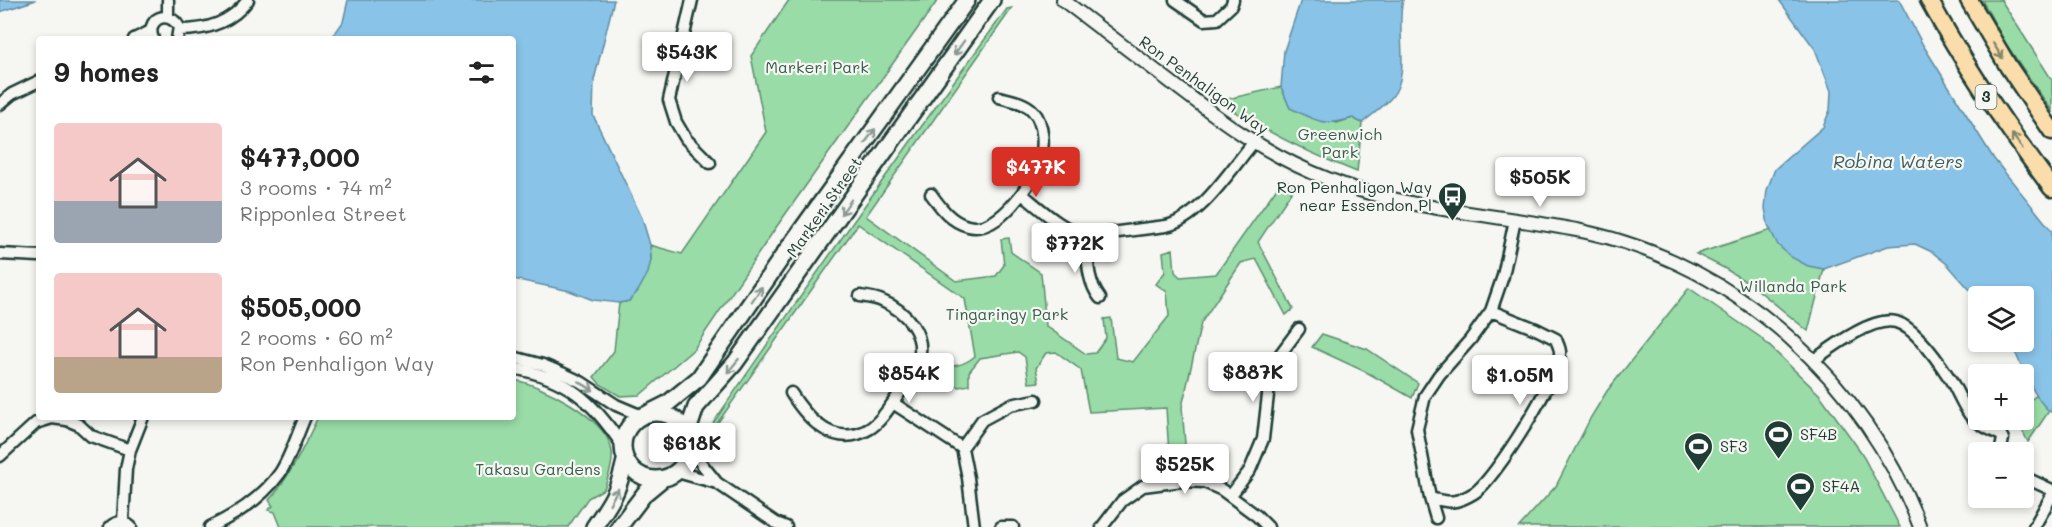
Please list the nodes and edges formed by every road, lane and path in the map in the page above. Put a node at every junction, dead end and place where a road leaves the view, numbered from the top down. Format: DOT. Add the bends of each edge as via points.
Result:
graph roads {
  1 [pos="168,0"];
  2 [pos="248,0"];
  3 [pos="692,0"];
  4 [pos="967,0"];
  5 [pos="992,0"];
  6 [pos="1063,0"];
  7 [pos="1175,0"];
  8 [pos="1233,0"];
  9 [pos="1929,0"];
  10 [pos="1969,0"];
  11 [pos="168,17"];
  12 [pos="152,35"];
  13 [pos="178,35"];
  14 [pos="36,82"];
  15 [pos="999,97"];
  16 [pos="0,104"];
  17 [pos="2052,131"];
  18 [pos="1253,143"];
  19 [pos="710,164"];
  20 [pos="2052,188"];
  21 [pos="931,194"];
  22 [pos="1022,194"];
  23 [pos="1515,219"];
  24 [pos="1086,236"];
  25 [pos="0,254"];
  26 [pos="36,256"];
  27 [pos="860,296"];
  28 [pos="1100,298"];
  29 [pos="1491,311"];
  30 [pos="1299,329"];
  31 [pos="516,358"];
  32 [pos="1814,360"];
  33 [pos="516,369"];
  34 [pos="791,393"];
  35 [pos="1036,400"];
  36 [pos="893,403"];
  37 [pos="645,415"];
  38 [pos="46,420"];
  39 [pos="67,420"];
  40 [pos="142,420"];
  41 [pos="304,420"];
  42 [pos="688,441"];
  43 [pos="2003,442"];
  44 [pos="622,445"];
  45 [pos="962,448"];
  46 [pos="130,450"];
  47 [pos="0,456"];
  48 [pos="626,461"];
  49 [pos="677,472"];
  50 [pos="662,479"];
  51 [pos="2034,482"];
  52 [pos="717,483"];
  53 [pos="2052,490"];
  54 [pos="1231,495"];
  55 [pos="2052,495"];
  56 [pos="1430,498"];
  57 [pos="1436,518"];
  58 [pos="127,525"];
  59 [pos="110,527"];
  60 [pos="210,527"];
  61 [pos="594,527"];
  62 [pos="619,527"];
  63 [pos="786,527"];
  64 [pos="974,527"];
  65 [pos="1001,527"];
  66 [pos="1013,527"];
  67 [pos="1102,527"];
  68 [pos="1268,527"];
  69 [pos="1920,527"];
  70 [pos="2034,527"];
  1 -- 11 [label="street"];
  2 -- 13 [label="street" via="239,11 213,27"];
  3 -- 19 [label="street" via="669,100 686,139"];
  37 -- 4 [label="main road, Markeri Street, one-way" via="667,404 699,378"];
  5 -- 42 [label="main road, Markeri Street, one-way" via="735,363 696,407"];
  6 -- 18 [label="street, Ron Penhaligon Way"];
  7 -- 8 [label="street" via="1204,20 1218,19"];
  20 -- 9 [label="main road, 3, one-way" via="1989,101"];
  10 -- 17 [label="main road, 3, one-way"];
  11 -- 12 [label="street" via="156,20"];
  11 -- 13 [label="street" via="177,23"];
  14 -- 16 [label="street"];
  15 -- 22 [label="street" via="1027,106 1039,122 1039,164"];
  18 -- 23 [label="street, Ron Penhaligon Way" via="1329,180 1370,193"];
  18 -- 24 [label="street" via="1187,219 1166,226"];
  21 -- 22 [label="street" via="944,212 970,227 992,223"];
  22 -- 24 [label="street" via="1058,223"];
  23 -- 29 [label="street"];
  23 -- 32 [label="street, Ron Penhaligon Way" via="1590,233 1681,266 1772,322"];
  24 -- 28 [label="street" via="1089,275"];
  25 -- 26 [label="street"];
  27 -- 36 [label="street" via="883,301 899,312 913,324 919,337 918,364"];
  29 -- 56 [label="street" via="1425,396 1417,429"];
  29 -- 56 [label="street" via="1556,339 1561,351 1556,369 1515,443 1485,484 1448,503"];
  30 -- 54 [label="street" via="1276,360 1270,377 1263,439 1250,470"];
  31 -- 37 [label="street, one-way" via="562,373 616,405"];
  32 -- 43 [label="street" via="1840,340 1885,322 1896,322 1922,341 1950,378 1970,416 2001,435"];
  32 -- 69 [label="street, Ron Penhaligon Way" via="1850,400 1883,449"];
  33 -- 44 [label="street" via="568,387 592,405"];
  34 -- 36 [label="street" via="804,414 836,435 870,429"];
  35 -- 45 [label="street" via="1010,405 982,420"];
  36 -- 45 [label="street"];
  37 -- 42 [label="main road" via="676,419"];
  37 -- 44 [label="main road" via="628,428"];
  38 -- 47 [label="street" via="36,423"];
  39 -- 46 [label="street" via="92,436"];
  40 -- 46 [label="street"];
  41 -- 60 [label="street" via="280,472 263,493 238,514"];
  42 -- 49 [label="main road" via="686,462"];
  42 -- 52 [label="street"];
  44 -- 48 [label="main road"];
  45 -- 64 [label="street"];
  46 -- 58 [label="street" via="126,470"];
  48 -- 50 [label="main road" via="641,476"];
  61 -- 48 [label="main road, one-way" via="614,499"];
  49 -- 50 [label="main road"];
  49 -- 52 [label="street"];
  50 -- 62 [label="main road" via="645,493"];
  51 -- 53 [label="street"];
  52 -- 63 [label="street"];
  54 -- 67 [label="street" via="1204,482 1143,486 1122,501"];
  54 -- 68 [label="street"];
  55 -- 70 [label="street"];
  56 -- 57 [label="street"];
  58 -- 59 [label="street" via="115,523"];
  65 -- 66 [label="street"];
}
